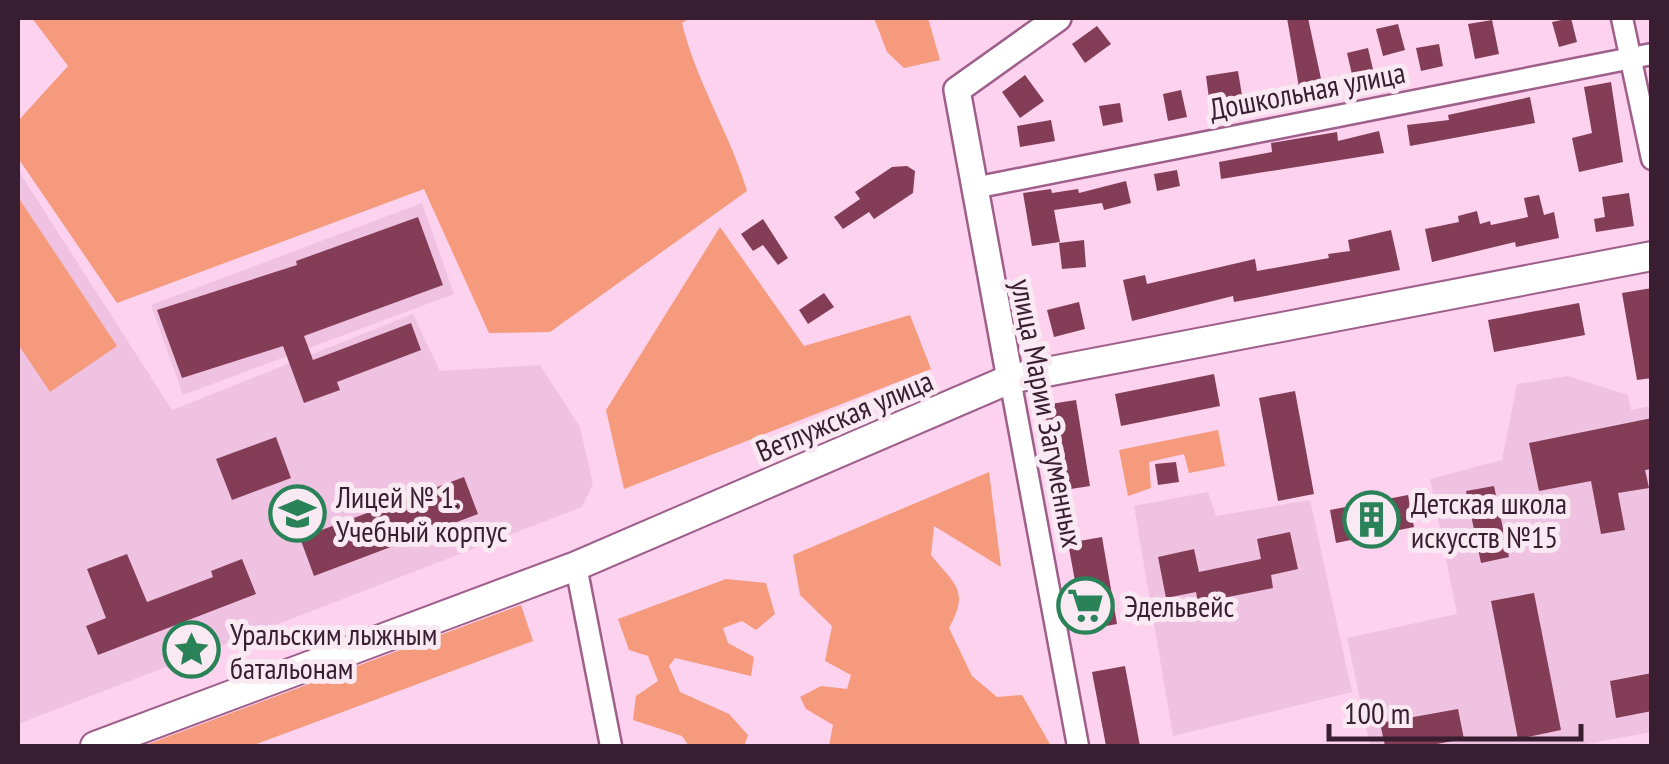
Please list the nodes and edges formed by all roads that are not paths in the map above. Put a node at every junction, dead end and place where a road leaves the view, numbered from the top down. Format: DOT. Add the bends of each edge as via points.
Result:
graph roads {
  1 [pos="1058,18"];
  2 [pos="1622,18"];
  3 [pos="1642,56"];
  4 [pos="1652,158"];
  5 [pos="974,188"];
  6 [pos="1652,256"];
  7 [pos="1010,379"];
  8 [pos="576,566"];
  9 [pos="95,746"];
  10 [pos="611,746"];
  11 [pos="1078,746"];
  1 -- 5 [label="street, улица Марии Загуменных" via="957,90"];
  2 -- 3 [label="street"];
  3 -- 4 [label="street"];
  3 -- 5 [label="street, Дошкольная улица"];
  5 -- 7 [label="street, улица Марии Загуменных"];
  6 -- 7 [label="main road, Ветлужская улица"];
  7 -- 8 [label="main road, Ветлужская улица"];
  7 -- 11 [label="street, улица Марии Загуменных"];
  8 -- 9 [label="main road, Ветлужская улица"];
  8 -- 10 [label="street"];
}
